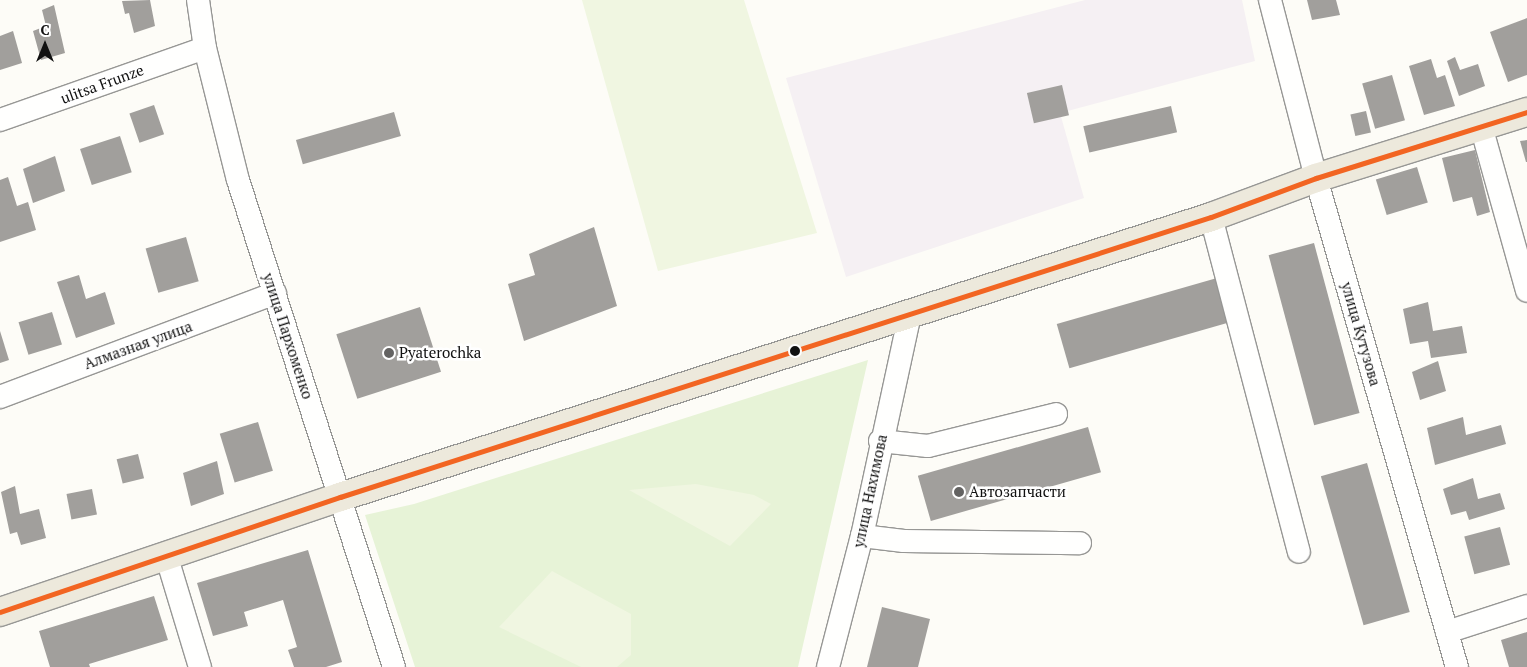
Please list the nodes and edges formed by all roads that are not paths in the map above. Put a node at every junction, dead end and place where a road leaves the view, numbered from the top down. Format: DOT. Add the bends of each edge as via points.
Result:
graph roads {
  1 [pos="198,0"];
  2 [pos="1270,0"];
  3 [pos="205,48"];
  4 [pos="1527,112"];
  5 [pos="0,120"];
  6 [pos="1482,126"];
  7 [pos="1316,178"];
  8 [pos="1211,217"];
  9 [pos="1527,291"];
  10 [pos="275,293"];
  11 [pos="910,314"];
  12 [pos="0,397"];
  13 [pos="1056,414"];
  14 [pos="880,441"];
  15 [pos="340,497"];
  16 [pos="862,536"];
  17 [pos="1080,543"];
  18 [pos="1299,552"];
  19 [pos="167,558"];
  20 [pos="1527,606"];
  21 [pos="0,612"];
  22 [pos="1448,632"];
  23 [pos="200,667"];
  24 [pos="394,667"];
  25 [pos="828,667"];
  26 [pos="1457,667"];
  1 -- 3 [label="street, улица Пархоменко"];
  2 -- 7 [label="street, улица Кутузова"];
  3 -- 5 [label="street, ulitsa Frunze"];
  3 -- 10 [label="street, улица Пархоменко" via="238,180"];
  4 -- 6 [label="main road"];
  6 -- 7 [label="main road"];
  6 -- 9 [label="street"];
  7 -- 8 [label="main road"];
  7 -- 22 [label="street, улица Кутузова"];
  8 -- 11 [label="main road"];
  8 -- 18 [label="street"];
  10 -- 12 [label="street, Алмазная улица"];
  10 -- 15 [label="street, улица Пархоменко"];
  11 -- 14 [label="street, улица Нахимова"];
  11 -- 15 [label="main road"];
  13 -- 14 [label="street" via="928,446"];
  14 -- 16 [label="street, улица Нахимова"];
  15 -- 19 [label="main road"];
  15 -- 24 [label="street, улица Пархоменко"];
  16 -- 17 [label="street" via="904,542"];
  16 -- 25 [label="street, улица Нахимова"];
  19 -- 21 [label="main road"];
  19 -- 23 [label="street"];
  20 -- 22 [label="street"];
  22 -- 26 [label="street, улица Кутузова"];
}
